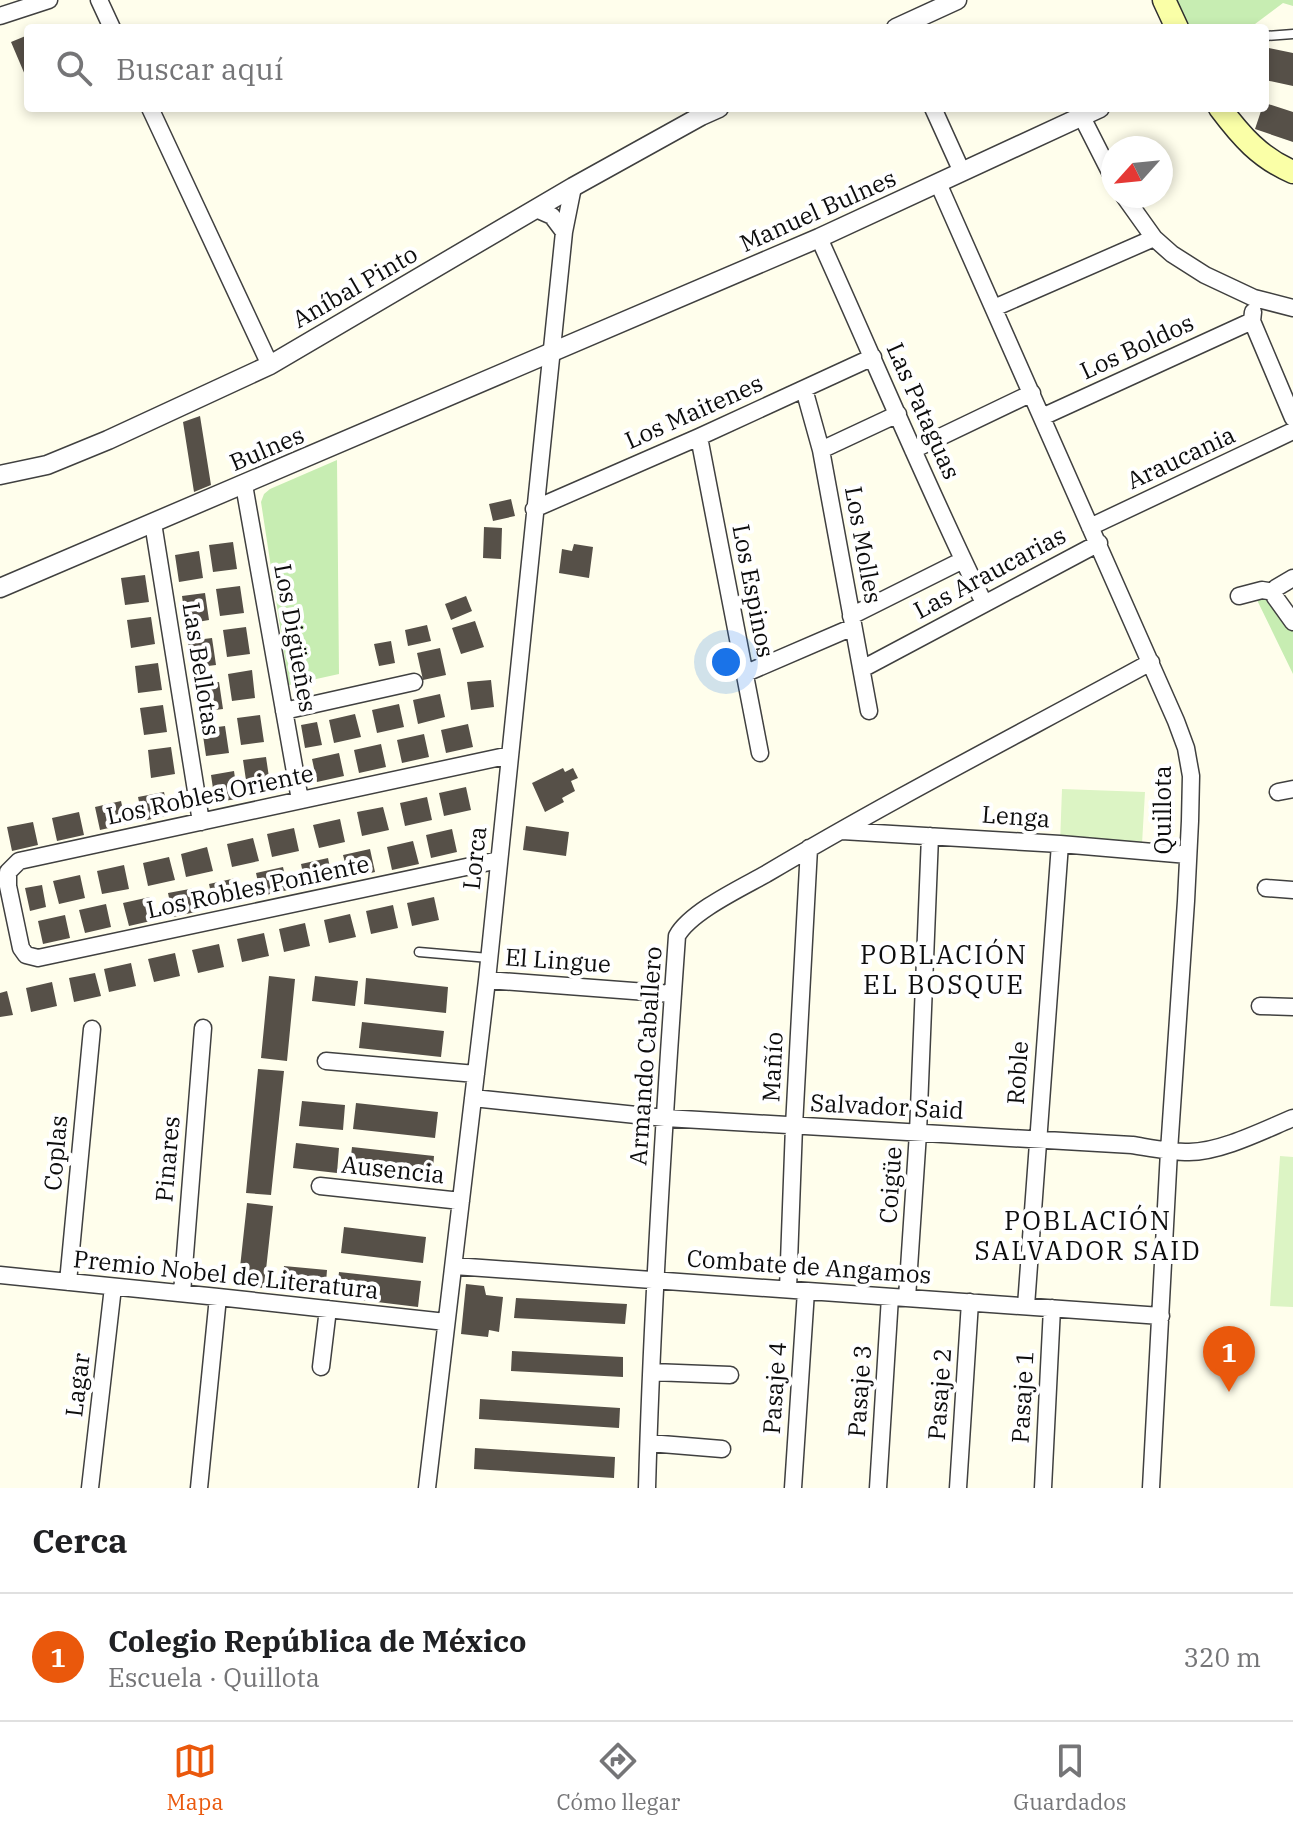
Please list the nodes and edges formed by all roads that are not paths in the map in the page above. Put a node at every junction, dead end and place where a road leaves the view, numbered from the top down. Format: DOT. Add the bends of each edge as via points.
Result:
graph roads {
  1 [pos="49,0"];
  2 [pos="99,0"];
  3 [pos="957,0"];
  4 [pos="1164,0"];
  5 [pos="0,16"];
  6 [pos="110,24"];
  7 [pos="905,24"];
  8 [pos="1175,24"];
  9 [pos="1293,34"];
  10 [pos="1269,36"];
  11 [pos="152,112"];
  12 [pos="710,112"];
  13 [pos="935,112"];
  14 [pos="1092,112"];
  15 [pos="1226,115"];
  16 [pos="1082,117"];
  17 [pos="1101,154"];
  18 [pos="962,172"];
  19 [pos="1293,172"];
  20 [pos="938,183"];
  21 [pos="573,187"];
  22 [pos="1133,208"];
  23 [pos="536,209"];
  24 [pos="564,232"];
  25 [pos="819,238"];
  26 [pos="1154,238"];
  27 [pos="1254,298"];
  28 [pos="994,308"];
  29 [pos="1293,308"];
  30 [pos="1252,321"];
  31 [pos="552,351"];
  32 [pos="873,357"];
  33 [pos="270,365"];
  34 [pos="804,389"];
  35 [pos="1032,393"];
  36 [pos="898,414"];
  37 [pos="1042,417"];
  38 [pos="1293,418"];
  39 [pos="1293,431"];
  40 [pos="699,437"];
  41 [pos="821,450"];
  42 [pos="913,450"];
  43 [pos="0,475"];
  44 [pos="244,485"];
  45 [pos="534,509"];
  46 [pos="153,523"];
  47 [pos="1090,527"];
  48 [pos="1099,543"];
  49 [pos="963,560"];
  50 [pos="1293,578"];
  51 [pos="0,588"];
  52 [pos="1274,592"];
  53 [pos="1239,596"];
  54 [pos="984,603"];
  55 [pos="852,621"];
  56 [pos="1293,622"];
  57 [pos="1151,662"];
  58 [pos="862,669"];
  59 [pos="744,674"];
  60 [pos="414,682"];
  61 [pos="284,711"];
  62 [pos="869,711"];
  63 [pos="760,753"];
  64 [pos="510,755"];
  65 [pos="300,800"];
  66 [pos="201,822"];
  67 [pos="840,831"];
  68 [pos="930,836"];
  69 [pos="1060,844"];
  70 [pos="809,848"];
  71 [pos="1188,855"];
  72 [pos="499,860"];
  73 [pos="1266,888"];
  74 [pos="1293,890"];
  75 [pos="419,952"];
  76 [pos="26,955"];
  77 [pos="489,958"];
  78 [pos="487,980"];
  79 [pos="673,994"];
  80 [pos="1260,1006"];
  81 [pos="1293,1007"];
  82 [pos="203,1028"];
  83 [pos="92,1029"];
  84 [pos="326,1061"];
  85 [pos="476,1074"];
  86 [pos="473,1098"];
  87 [pos="665,1118"];
  88 [pos="1293,1118"];
  89 [pos="794,1126"];
  90 [pos="918,1133"];
  91 [pos="1037,1139"];
  92 [pos="1169,1151"];
  93 [pos="320,1186"];
  94 [pos="461,1201"];
  95 [pos="454,1266"];
  96 [pos="0,1275"];
  97 [pos="656,1280"];
  98 [pos="68,1282"];
  99 [pos="113,1287"];
  100 [pos="788,1289"];
  101 [pos="806,1291"];
  102 [pos="182,1293"];
  103 [pos="218,1297"];
  104 [pos="899,1297"];
  105 [pos="970,1302"];
  106 [pos="1026,1306"];
  107 [pos="1052,1308"];
  108 [pos="328,1309"];
  109 [pos="1161,1316"];
  110 [pos="446,1322"];
  111 [pos="321,1367"];
  112 [pos="652,1372"];
  113 [pos="730,1375"];
  114 [pos="649,1443"];
  115 [pos="722,1449"];
  116 [pos="90,1488"];
  117 [pos="199,1488"];
  118 [pos="427,1488"];
  119 [pos="647,1488"];
  120 [pos="793,1488"];
  121 [pos="878,1488"];
  122 [pos="958,1488"];
  123 [pos="1043,1488"];
  124 [pos="1151,1488"];
  1 -- 5 [label="street"];
  2 -- 6 [label="street"];
  3 -- 7 [label="street"];
  4 -- 8 [label="main road"];
  9 -- 10 [label="lane"];
  11 -- 33 [label="street"];
  12 -- 21 [label="street, Aníbal Pinto"];
  13 -- 18 [label="street"];
  14 -- 16 [label="street, Manuel Bulnes"];
  15 -- 19 [label="main road" via="1253,147"];
  16 -- 17 [label="street"];
  16 -- 18 [label="street, Manuel Bulnes"];
  18 -- 20 [label="street, Manuel Bulnes"];
  20 -- 25 [label="street, Manuel Bulnes"];
  20 -- 28 [label="street, Quillota"];
  21 -- 23 [label="street, Aníbal Pinto"];
  21 -- 24 [label="street, Lorca"];
  22 -- 26 [label="street"];
  23 -- 24 [label="street" via="552,216"];
  23 -- 33 [label="street, Aníbal Pinto"];
  24 -- 31 [label="street, Lorca"];
  25 -- 31 [label="street, Manuel Bulnes"];
  25 -- 32 [label="street, Las Pataguas"];
  26 -- 27 [label="street" via="1205,275"];
  26 -- 28 [label="street"];
  27 -- 29 [label="street"];
  27 -- 30 [label="street"];
  28 -- 35 [label="street, Quillota"];
  30 -- 37 [label="street, Los Boldos"];
  30 -- 38 [label="street"];
  31 -- 44 [label="street, Bulnes"];
  31 -- 45 [label="street, Lorca"];
  32 -- 34 [label="street, Los Maitenes"];
  32 -- 36 [label="street, Las Pataguas"];
  33 -- 43 [label="street, Aníbal Pinto" via="47,465"];
  34 -- 40 [label="street, Los Maitenes"];
  34 -- 41 [label="street, Los Molles"];
  35 -- 37 [label="street, Quillota"];
  35 -- 42 [label="street"];
  36 -- 41 [label="street"];
  36 -- 42 [label="street, Las Pataguas"];
  37 -- 47 [label="street, Quillota"];
  39 -- 47 [label="street, Araucania"];
  40 -- 45 [label="street, Los Maitenes"];
  40 -- 59 [label="street, Los Espinos"];
  41 -- 55 [label="street, Los Molles"];
  42 -- 49 [label="street, Las Pataguas"];
  44 -- 46 [label="street, Bulnes"];
  44 -- 61 [label="street, Los Digüeñes"];
  45 -- 64 [label="street, Lorca"];
  46 -- 51 [label="street, Bulnes"];
  46 -- 66 [label="street, Las Bellotas"];
  47 -- 48 [label="street, Quillota"];
  48 -- 54 [label="street, Las Araucarias"];
  48 -- 57 [label="street, Quillota"];
  49 -- 54 [label="street, Las Pataguas"];
  49 -- 55 [label="street, Las Araucarias"];
  50 -- 52 [label="street"];
  52 -- 53 [label="street"];
  52 -- 56 [label="street"];
  54 -- 58 [label="street, Las Araucarias"];
  55 -- 58 [label="street, Los Molles"];
  55 -- 59 [label="street, Las Araucarias"];
  57 -- 67 [label="street, Armando Caballero"];
  57 -- 71 [label="street, Quillota" via="1186,748 1191,776"];
  58 -- 62 [label="street, Los Molles"];
  59 -- 63 [label="street, Los Espinos"];
  60 -- 61 [label="street"];
  61 -- 65 [label="street, Los Digüeñes"];
  64 -- 65 [label="street, Los Robles Oriente"];
  64 -- 72 [label="street, Lorca"];
  65 -- 66 [label="street, Los Robles Oriente"];
  66 -- 76 [label="street, Los Robles Oriente" via="15,864 8,872 8,886"];
  67 -- 68 [label="street, Lenga"];
  67 -- 70 [label="street, Armando Caballero"];
  68 -- 69 [label="street, Lenga"];
  68 -- 90 [label="street, Coigüe"];
  69 -- 71 [label="street, Lenga"];
  69 -- 91 [label="street, Roble"];
  70 -- 79 [label="street, Armando Caballero" via="682,927"];
  70 -- 89 [label="street, Mañío"];
  71 -- 92 [label="street, Quillota"];
  72 -- 76 [label="street, Los Robles Poniente" via="44,957"];
  72 -- 77 [label="street, Lorca"];
  73 -- 74 [label="street"];
  75 -- 77 [label="lane"];
  77 -- 78 [label="street, Lorca"];
  78 -- 79 [label="street, El Lingue"];
  78 -- 85 [label="street, Lorca"];
  79 -- 87 [label="street, Armando Caballero"];
  80 -- 81 [label="street"];
  82 -- 102 [label="street, Pinares"];
  83 -- 98 [label="street, Coplas"];
  84 -- 85 [label="street"];
  85 -- 86 [label="street, Lorca"];
  86 -- 87 [label="street, Salvador Said"];
  86 -- 94 [label="street, Lorca"];
  87 -- 89 [label="street, Salvador Said"];
  87 -- 97 [label="street, Armando Caballero"];
  88 -- 92 [label="street, Salvador Said" via="1206,1150"];
  89 -- 90 [label="street, Salvador Said"];
  89 -- 100 [label="street, Mañío"];
  90 -- 91 [label="street, Salvador Said"];
  90 -- 104 [label="street, Coigüe"];
  91 -- 92 [label="street, Salvador Said"];
  91 -- 106 [label="street, Roble"];
  92 -- 109 [label="street, Quillota"];
  93 -- 94 [label="street, Ausencia"];
  94 -- 95 [label="street, Lorca"];
  95 -- 97 [label="street, Combate de Angamos"];
  95 -- 110 [label="street, Lorca"];
  96 -- 98 [label="street, Premio Nobel de Literatura"];
  97 -- 100 [label="street, Combate de Angamos"];
  97 -- 112 [label="street, Armando Caballero"];
  98 -- 99 [label="street, Premio Nobel de Literatura"];
  99 -- 102 [label="street, Premio Nobel de Literatura"];
  99 -- 116 [label="street, Lagar"];
  100 -- 101 [label="street, Combate de Angamos"];
  101 -- 104 [label="street, Combate de Angamos"];
  101 -- 120 [label="street, Pasaje 4"];
  102 -- 103 [label="street, Premio Nobel de Literatura"];
  103 -- 108 [label="street, Premio Nobel de Literatura"];
  103 -- 117 [label="street"];
  104 -- 105 [label="street, Combate de Angamos"];
  104 -- 121 [label="street, Pasaje 3"];
  105 -- 106 [label="street, Combate de Angamos"];
  105 -- 122 [label="street, Pasaje 2"];
  106 -- 107 [label="street, Combate de Angamos"];
  107 -- 109 [label="street, Combate de Angamos"];
  107 -- 123 [label="street, Pasaje 1"];
  108 -- 110 [label="street, Premio Nobel de Literatura"];
  108 -- 111 [label="street"];
  109 -- 124 [label="street, Quillota"];
  110 -- 118 [label="street, Lorca"];
  112 -- 113 [label="street"];
  112 -- 114 [label="street, Armando Caballero"];
  114 -- 115 [label="street"];
  114 -- 119 [label="street, Armando Caballero"];
}
